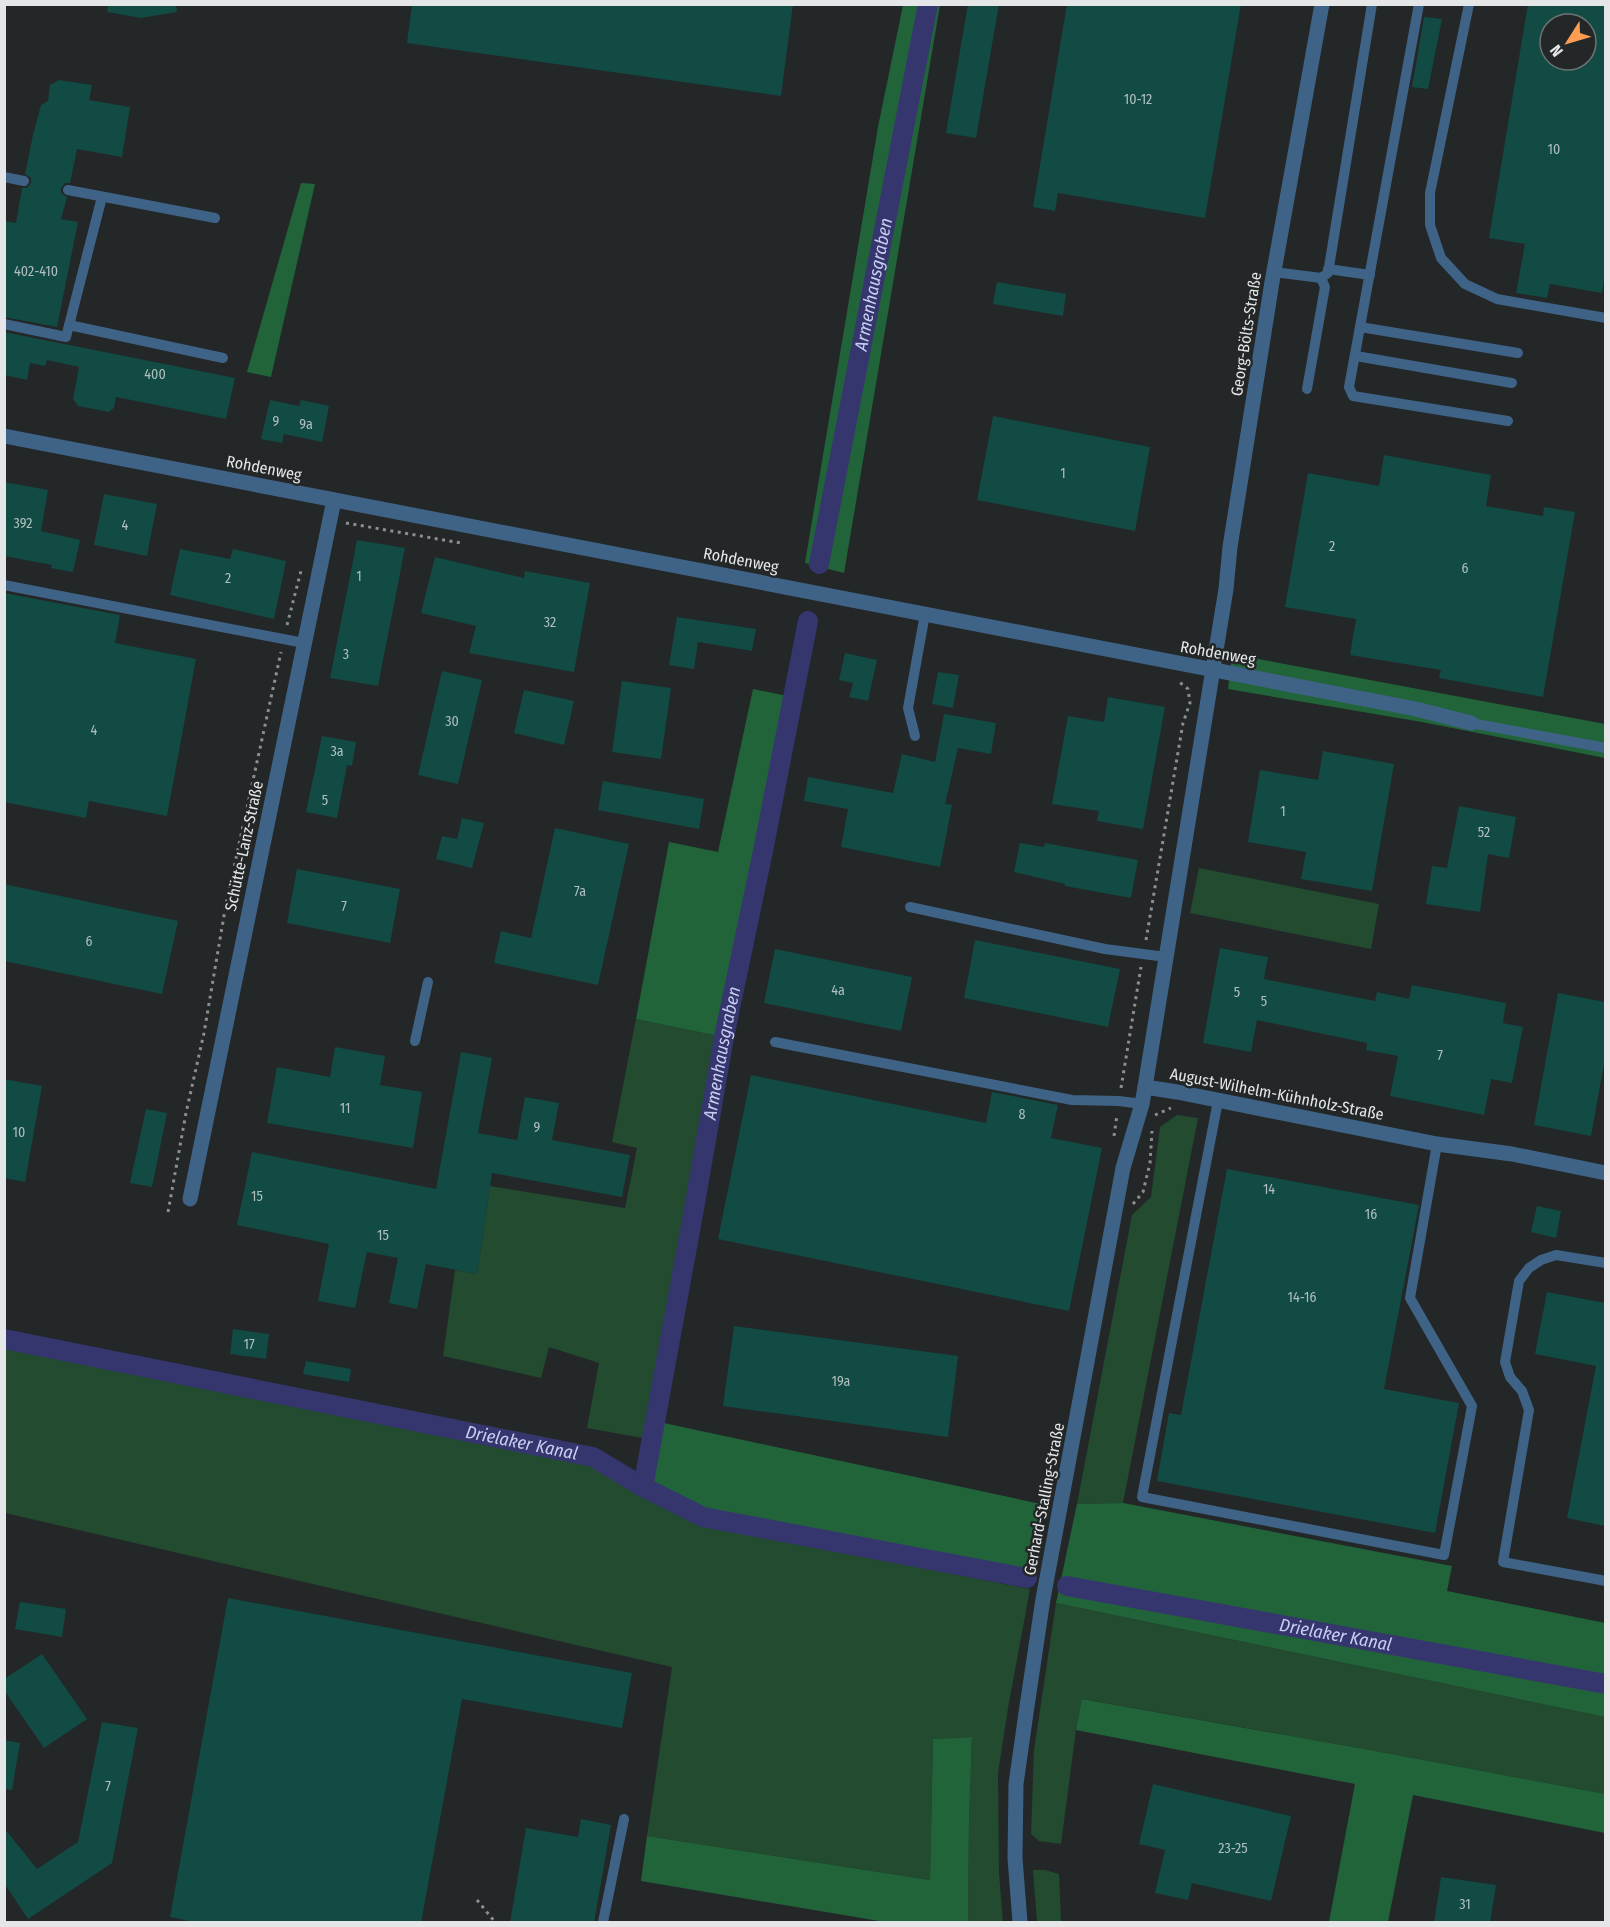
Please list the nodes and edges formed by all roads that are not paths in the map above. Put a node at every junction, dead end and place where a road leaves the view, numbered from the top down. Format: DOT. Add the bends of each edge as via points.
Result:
graph roads {
  1 [pos="1322,4"];
  2 [pos="1372,4"];
  3 [pos="1419,4"];
  4 [pos="1469,4"];
  5 [pos="4,177"];
  6 [pos="24,181"];
  7 [pos="68,190"];
  8 [pos="102,197"];
  9 [pos="215,218"];
  10 [pos="1274,272"];
  11 [pos="1325,274"];
  12 [pos="1370,275"];
  13 [pos="1605,318"];
  14 [pos="4,324"];
  15 [pos="69,325"];
  16 [pos="1360,327"];
  17 [pos="1518,353"];
  18 [pos="1356,356"];
  19 [pos="223,358"];
  20 [pos="1512,383"];
  21 [pos="1307,389"];
  22 [pos="1508,421"];
  23 [pos="4,436"];
  24 [pos="334,500"];
  25 [pos="4,585"];
  26 [pos="925,614"];
  27 [pos="304,643"];
  28 [pos="1213,670"];
  29 [pos="1471,723"];
  30 [pos="915,736"];
  31 [pos="1605,748"];
  32 [pos="910,907"];
  33 [pos="1166,957"];
  34 [pos="428,982"];
  35 [pos="415,1041"];
  36 [pos="775,1042"];
  37 [pos="1145,1087"];
  38 [pos="1218,1101"];
  39 [pos="1142,1104"];
  40 [pos="1437,1144"];
  41 [pos="1605,1173"];
  42 [pos="190,1199"];
  43 [pos="1605,1263"];
  44 [pos="1605,1581"];
  45 [pos="624,1819"];
  46 [pos="603,1923"];
  47 [pos="1020,1923"];
  1 -- 10 [label="street, Georg-Bölts-Straße"];
  2 -- 11 [label="lane"];
  3 -- 12 [label="lane"];
  4 -- 13 [label="lane" via="1430,193 1430,225 1441,258 1465,284 1497,299"];
  5 -- 6 [label="lane"];
  7 -- 8 [label="lane"];
  8 -- 9 [label="lane"];
  8 -- 15 [label="lane"];
  10 -- 11 [label="lane"];
  10 -- 28 [label="street, Georg-Bölts-Straße"];
  11 -- 12 [label="lane"];
  11 -- 21 [label="lane"];
  12 -- 16 [label="lane"];
  14 -- 15 [label="lane" via="66,337"];
  15 -- 19 [label="lane"];
  16 -- 17 [label="lane"];
  16 -- 18 [label="lane"];
  18 -- 20 [label="lane"];
  18 -- 22 [label="lane" via="1349,387 1353,396"];
  23 -- 24 [label="street, Rohdenweg"];
  24 -- 26 [label="street, Rohdenweg"];
  24 -- 27 [label="street, Schütte-Lanz-Straße"];
  25 -- 27 [label="lane"];
  26 -- 28 [label="street, Rohdenweg"];
  26 -- 30 [label="lane" via="908,708"];
  27 -- 42 [label="street, Schütte-Lanz-Straße"];
  28 -- 29 [label="street, Rohdenweg"];
  28 -- 33 [label="street, August-Wilhelm-Kühnholz-Straße"];
  29 -- 31 [label="lane"];
  32 -- 33 [label="lane"];
  33 -- 37 [label="street, August-Wilhelm-Kühnholz-Straße"];
  34 -- 35 [label="lane"];
  36 -- 39 [label="lane" via="1072,1100"];
  37 -- 38 [label="street, August-Wilhelm-Kühnholz-Straße"];
  37 -- 39 [label="street, Gerhard-Stalling-Straße"];
  38 -- 40 [label="street, August-Wilhelm-Kühnholz-Straße"];
  38 -- 40 [label="lane" via="1142,1497 1444,1555 1472,1406 1410,1298"];
  39 -- 47 [label="street, Gerhard-Stalling-Straße" via="1123,1168 1026,1713 1016,1784 1015,1858"];
  40 -- 41 [label="street, August-Wilhelm-Kühnholz-Straße"];
  43 -- 44 [label="lane" via="1556,1255 1529,1268 1520,1281 1505,1362 1530,1410 1503,1562"];
  45 -- 46 [label="lane"];
}
